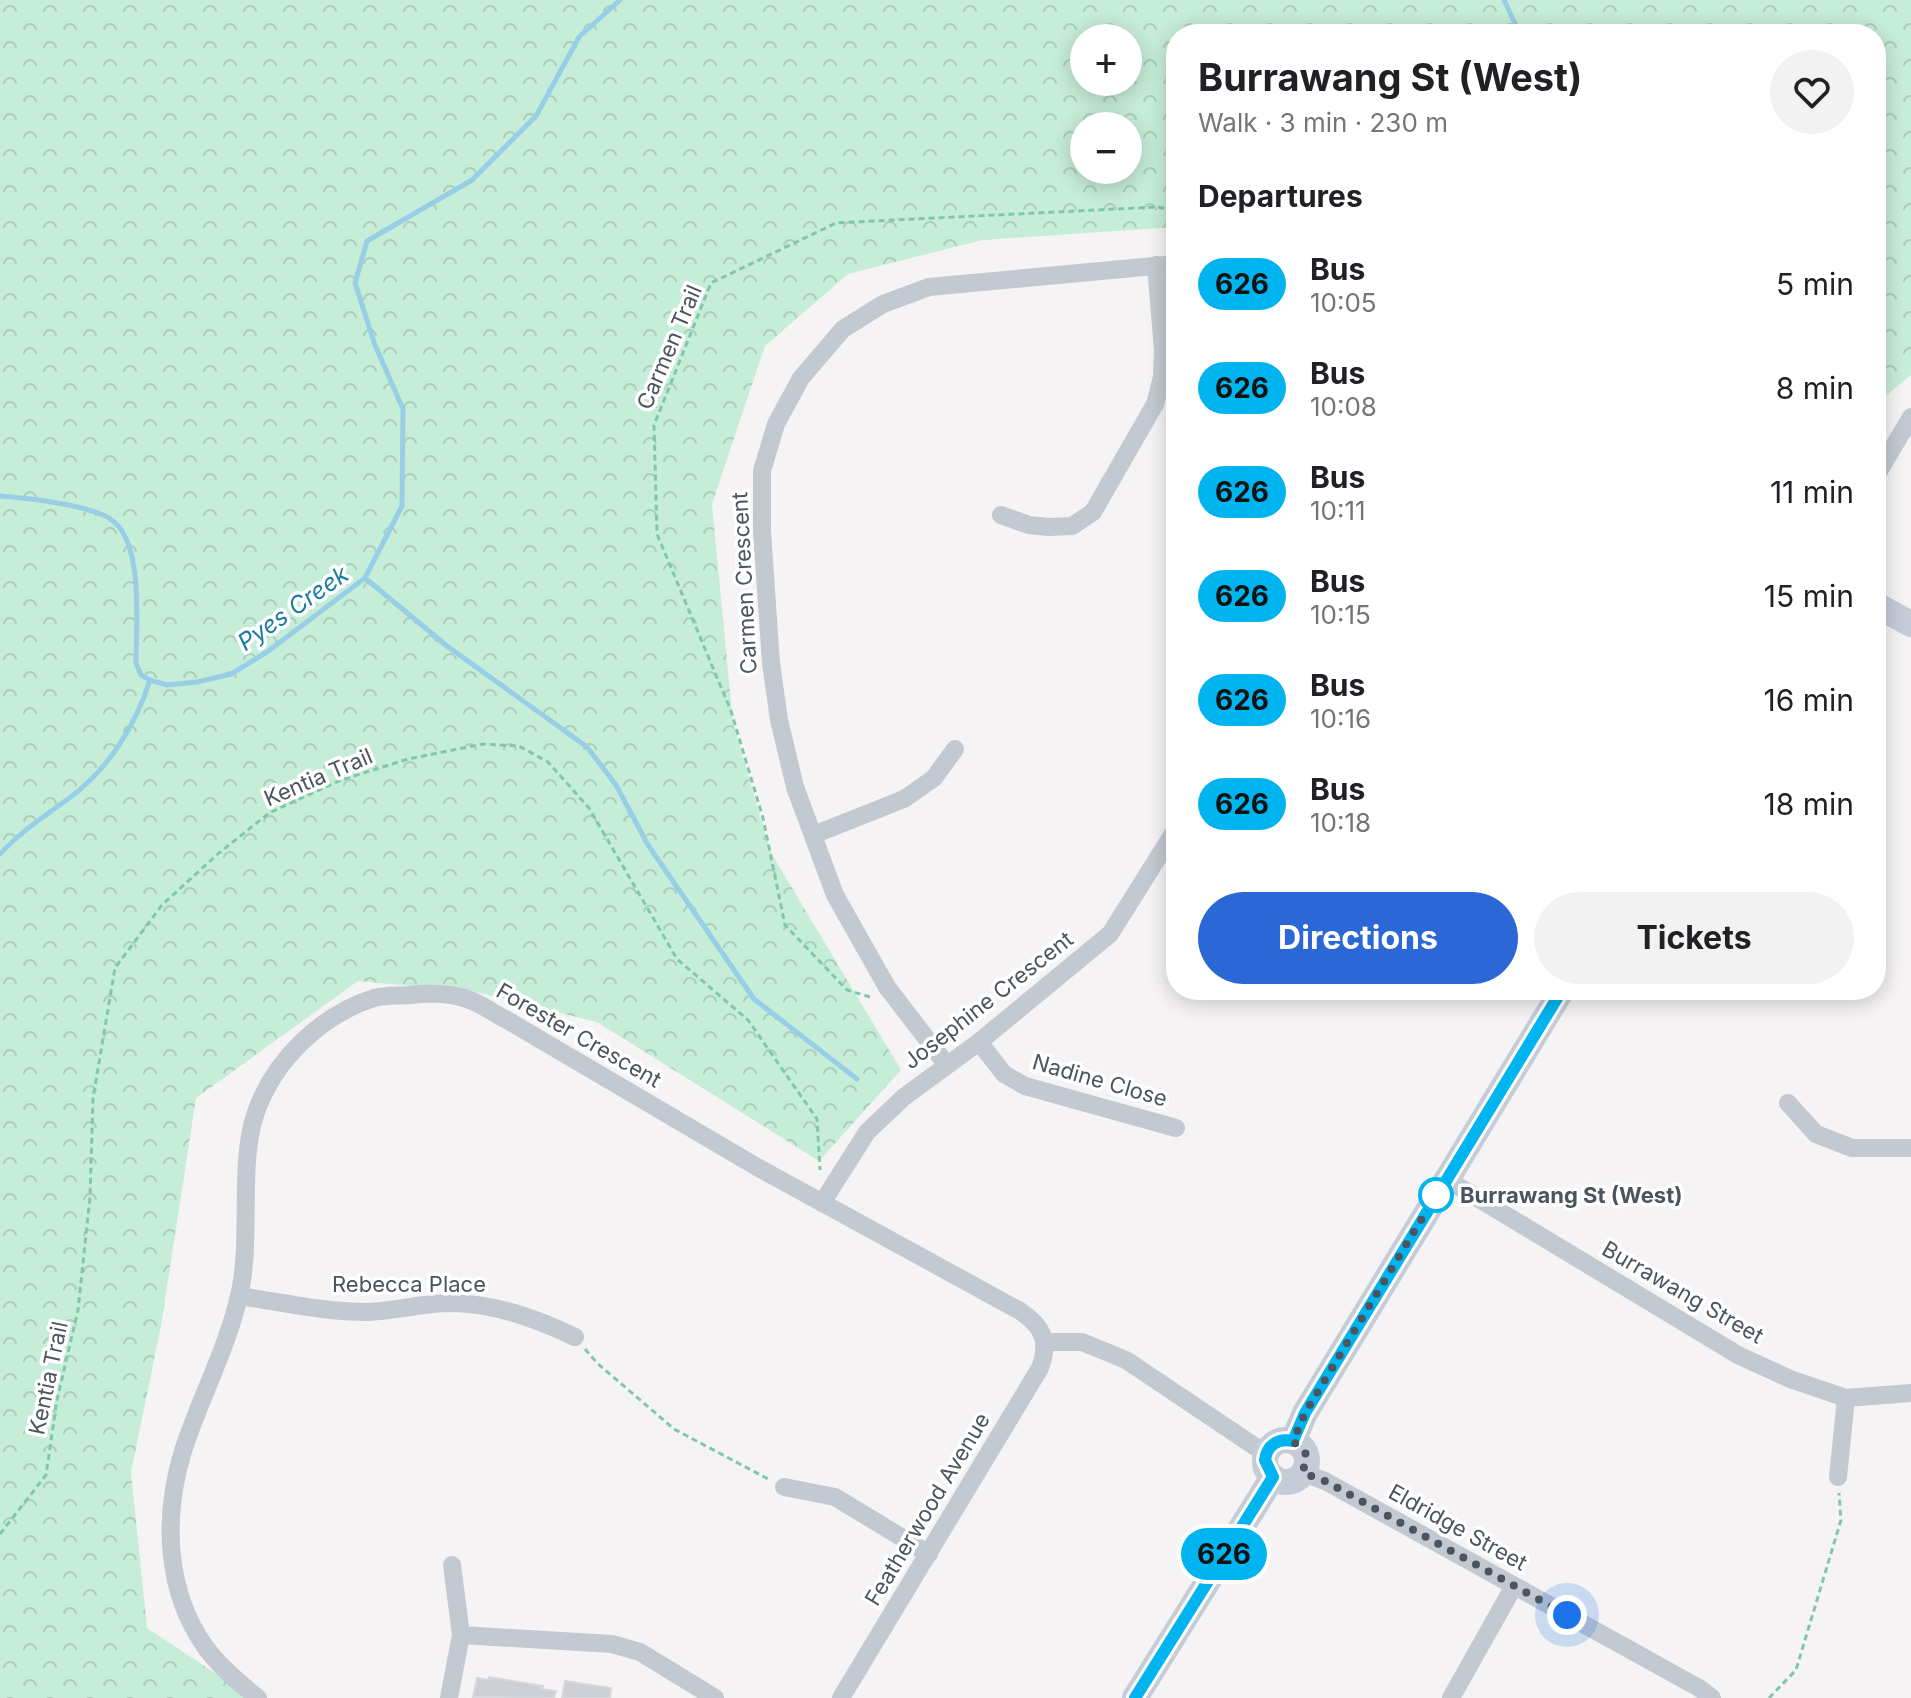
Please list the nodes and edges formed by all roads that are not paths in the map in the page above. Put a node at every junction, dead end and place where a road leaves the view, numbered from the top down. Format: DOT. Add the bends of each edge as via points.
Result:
graph roads {
  1 [pos="1166,264"];
  2 [pos="1156,265"];
  3 [pos="1911,417"];
  4 [pos="1886,459"];
  5 [pos="1001,515"];
  6 [pos="1886,610"];
  7 [pos="1911,624"];
  8 [pos="955,749"];
  9 [pos="813,835"];
  10 [pos="1166,845"];
  11 [pos="1556,1000"];
  12 [pos="979,1042"];
  13 [pos="946,1064"];
  14 [pos="1788,1103"];
  15 [pos="1176,1128"];
  16 [pos="1911,1148"];
  17 [pos="1446,1179"];
  18 [pos="822,1203"];
  19 [pos="239,1296"];
  20 [pos="575,1337"];
  21 [pos="1046,1342"];
  22 [pos="1911,1393"];
  23 [pos="1846,1398"];
  24 [pos="1293,1441"];
  25 [pos="1269,1466"];
  26 [pos="1303,1473"];
  27 [pos="1838,1477"];
  28 [pos="784,1487"];
  29 [pos="929,1554"];
  30 [pos="452,1565"];
  31 [pos="1514,1586"];
  32 [pos="461,1635"];
  33 [pos="258,1698"];
  34 [pos="449,1698"];
  35 [pos="715,1698"];
  36 [pos="841,1698"];
  37 [pos="1135,1698"];
  38 [pos="1451,1698"];
  39 [pos="1712,1698"];
  1 -- 2 [label="street, Carmen Crescent"];
  2 -- 5 [label="street" via="1162,377 1155,404 1093,512 1072,526 1049,527"];
  2 -- 9 [label="street, Carmen Crescent" via="929,287 883,304 843,329 801,378 776,424 762,471 762,531 779,720"];
  3 -- 4 [label="street"];
  6 -- 7 [label="main road"];
  8 -- 9 [label="street" via="934,778 904,799"];
  9 -- 13 [label="street, Carmen Crescent" via="835,895 887,987"];
  10 -- 12 [label="street, Josephine Crescent" via="1110,934"];
  11 -- 17 [label="main road"];
  12 -- 13 [label="street, Josephine Crescent"];
  12 -- 15 [label="street, Nadine Close" via="1004,1074 1025,1086"];
  13 -- 18 [label="street, Josephine Crescent" via="867,1132"];
  14 -- 16 [label="street" via="1816,1134 1852,1148"];
  17 -- 23 [label="street, Burrawang Street" via="1738,1355"];
  17 -- 24 [label="main road"];
  18 -- 19 [label="street, Forester Crescent" via="469,1000 430,993 376,998 335,1016 306,1037 275,1073 256,1112 248,1150 246,1259"];
  18 -- 21 [label="street, Forester Crescent" via="1020,1311 1035,1321"];
  19 -- 20 [label="street, Rebecca Place" via="343,1311 451,1303 494,1307"];
  19 -- 33 [label="street, Forester Crescent" via="183,1450 170,1521 171,1552 186,1611 205,1647"];
  21 -- 25 [label="street" via="1082,1342 1126,1360"];
  21 -- 29 [label="street, Featherwood Avenue" via="1040,1368"];
  22 -- 23 [label="street, Burrawang Street"];
  23 -- 27 [label="street"];
  24 -- 25 [label="main road" via="1274,1443"];
  24 -- 26 [label="main road" via="1306,1454"];
  25 -- 26 [label="main road" via="1286,1482"];
  25 -- 37 [label="main road"];
  26 -- 31 [label="street, Eldridge Street"];
  28 -- 29 [label="street" via="835,1497"];
  29 -- 36 [label="street, Featherwood Avenue"];
  30 -- 32 [label="street"];
  31 -- 38 [label="street"];
  31 -- 39 [label="street, Eldridge Street"];
  32 -- 34 [label="street"];
  32 -- 35 [label="street" via="612,1644 640,1652"];
}
